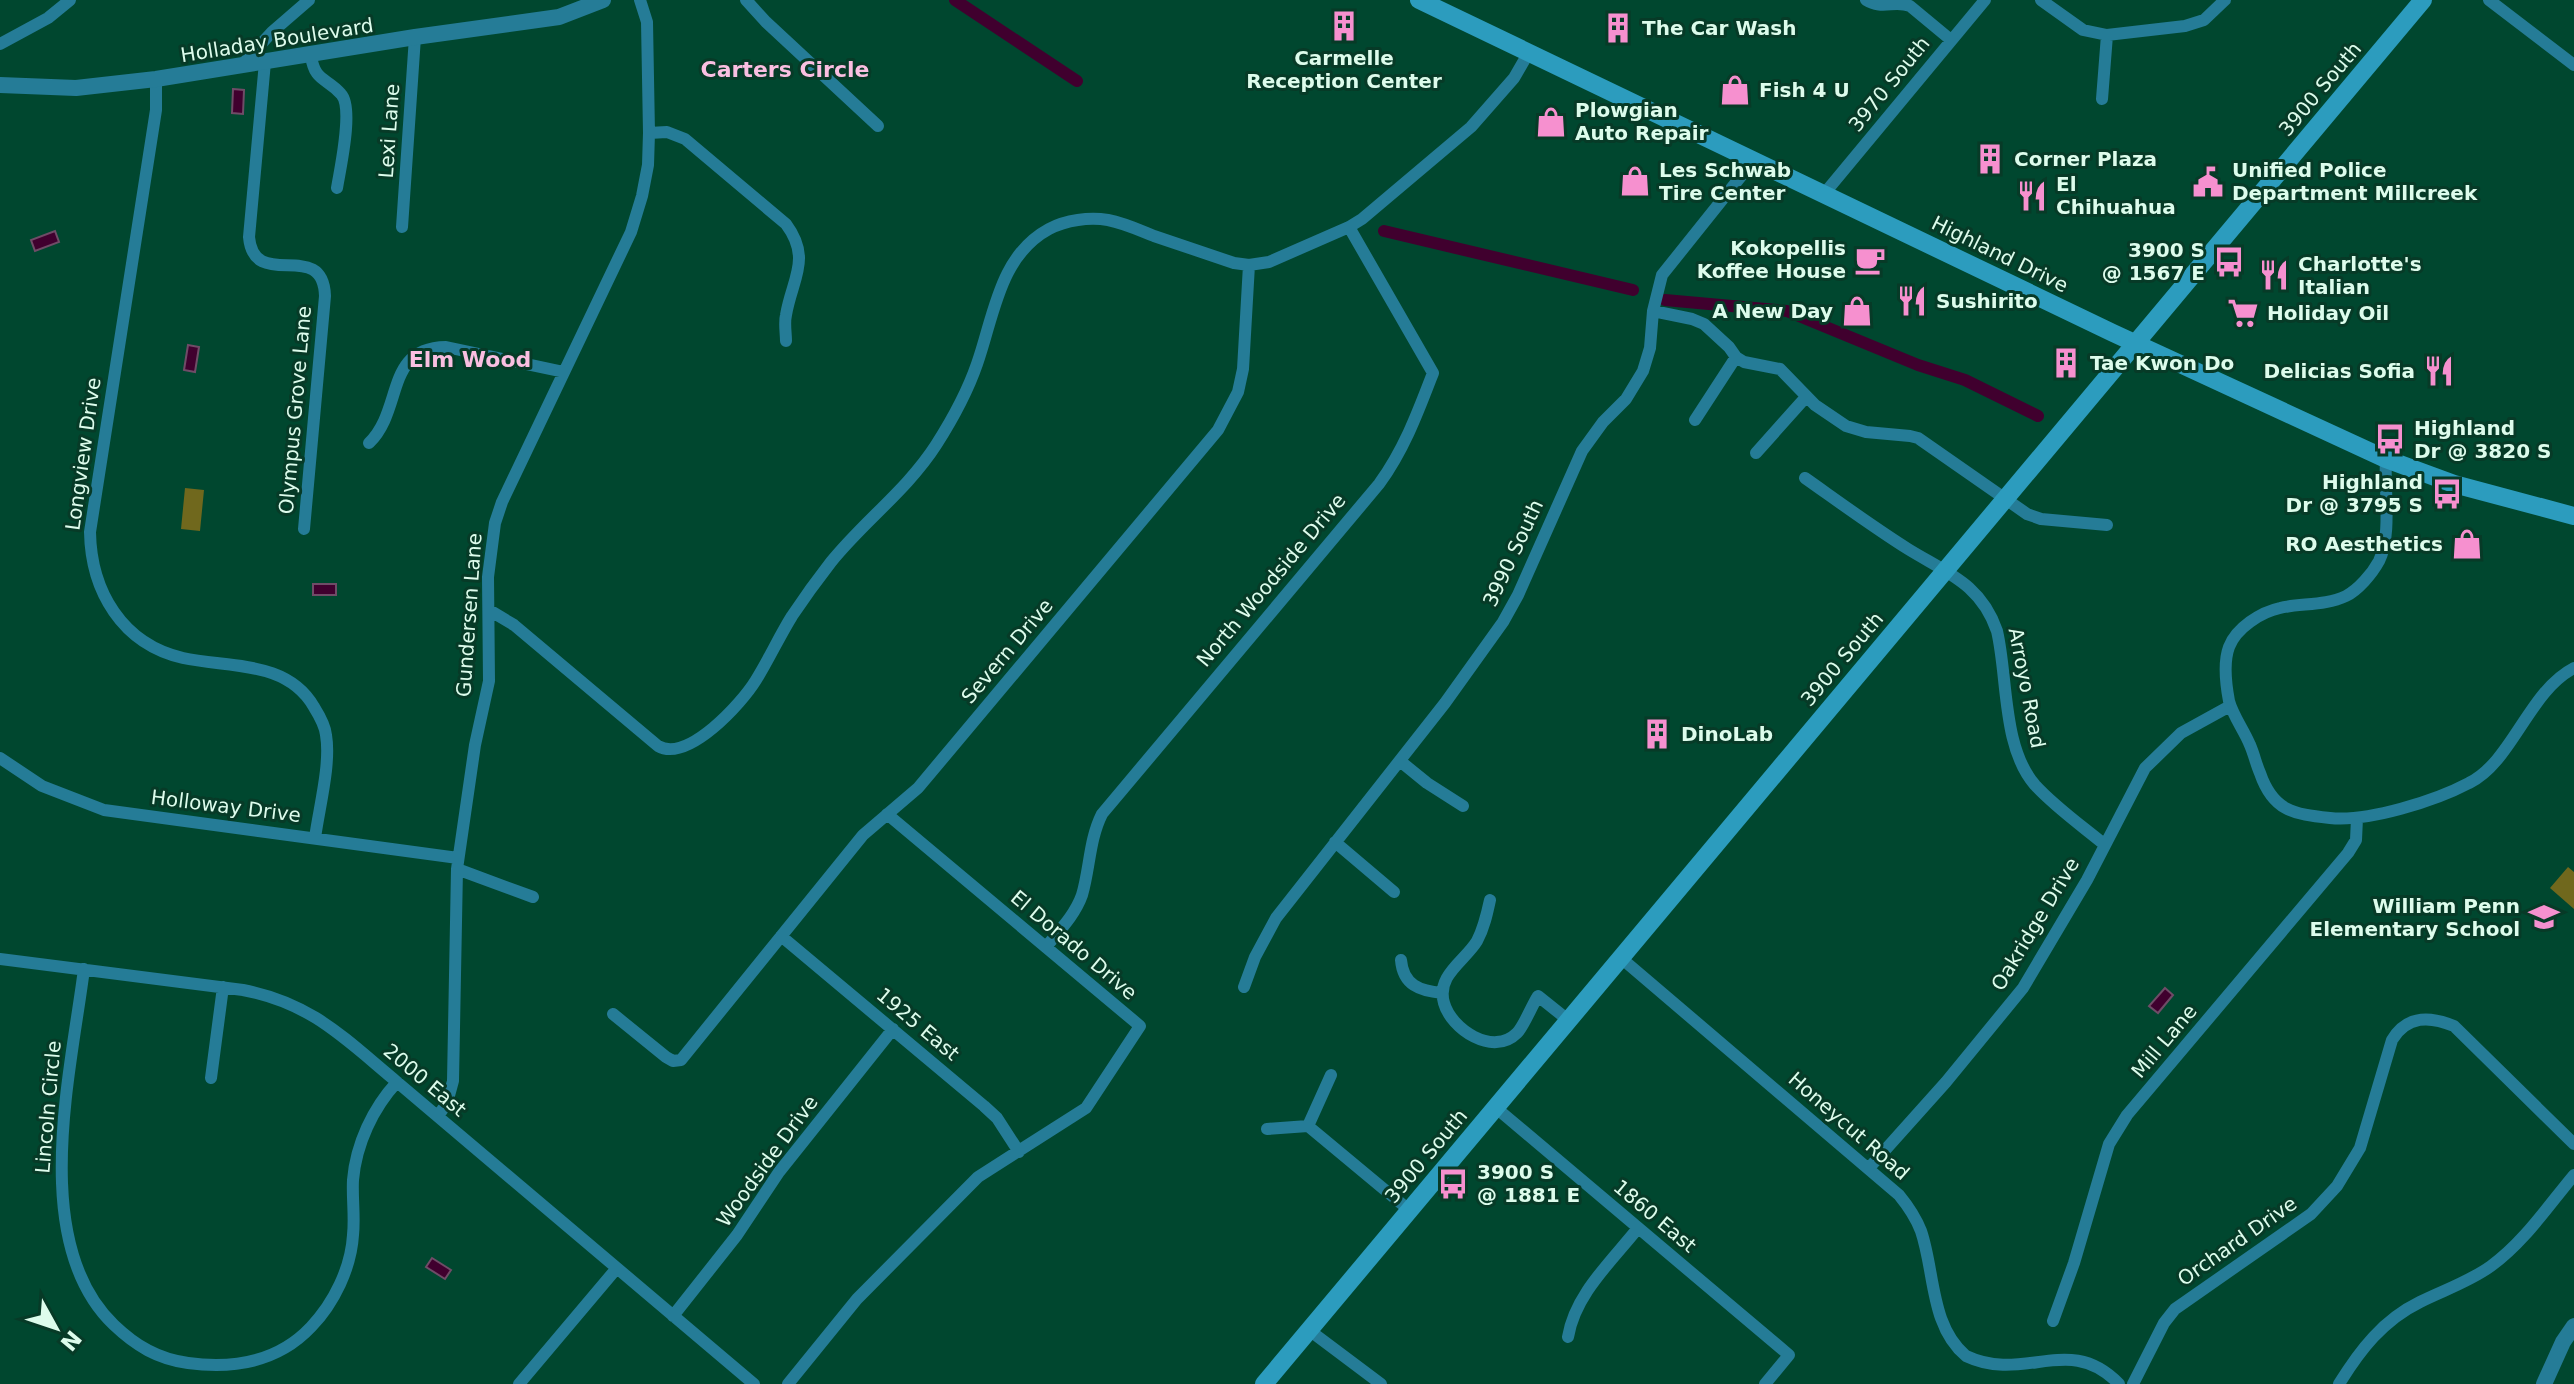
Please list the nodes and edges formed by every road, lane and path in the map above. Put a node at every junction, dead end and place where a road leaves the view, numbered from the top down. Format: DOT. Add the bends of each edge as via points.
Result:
graph roads {
  1 [pos="70,0"];
  2 [pos="309,0"];
  3 [pos="603,0"];
  4 [pos="640,0"];
  5 [pos="746,0"];
  6 [pos="1419,0"];
  7 [pos="1866,0"];
  8 [pos="1985,0"];
  9 [pos="2041,0"];
  10 [pos="2225,0"];
  11 [pos="2423,0"];
  12 [pos="2489,0"];
  13 [pos="2107,35"];
  14 [pos="415,37"];
  15 [pos="1951,40"];
  16 [pos="0,44"];
  17 [pos="1529,52"];
  18 [pos="311,56"];
  19 [pos="265,62"];
  20 [pos="2574,65"];
  21 [pos="241,66"];
  22 [pos="156,79"];
  23 [pos="0,85"];
  24 [pos="2102,99"];
  25 [pos="878,126"];
  26 [pos="649,133"];
  27 [pos="1754,160"];
  28 [pos="337,188"];
  29 [pos="1824,194"];
  30 [pos="402,227"];
  31 [pos="1349,227"];
  32 [pos="1249,265"];
  33 [pos="1653,311"];
  34 [pos="786,341"];
  35 [pos="2136,343"];
  36 [pos="1736,357"];
  37 [pos="564,372"];
  38 [pos="1806,397"];
  39 [pos="1695,420"];
  40 [pos="369,443"];
  41 [pos="1756,453"];
  42 [pos="2386,459"];
  43 [pos="1805,478"];
  44 [pos="2005,501"];
  45 [pos="2574,516"];
  46 [pos="2107,525"];
  47 [pos="304,529"];
  48 [pos="1947,570"];
  49 [pos="489,610"];
  50 [pos="2574,668"];
  51 [pos="2230,706"];
  52 [pos="0,758"];
  53 [pos="1400,761"];
  54 [pos="1463,806"];
  55 [pos="887,814"];
  56 [pos="2357,818"];
  57 [pos="315,838"];
  58 [pos="1335,842"];
  59 [pos="2105,845"];
  60 [pos="458,864"];
  61 [pos="1394,892"];
  62 [pos="533,897"];
  63 [pos="1490,900"];
  64 [pos="781,936"];
  65 [pos="1046,947"];
  66 [pos="1621,958"];
  67 [pos="0,959"];
  68 [pos="1401,960"];
  69 [pos="84,969"];
  70 [pos="223,987"];
  71 [pos="1244,987"];
  72 [pos="1442,993"];
  73 [pos="613,1014"];
  74 [pos="1568,1020"];
  75 [pos="893,1029"];
  76 [pos="1331,1075"];
  77 [pos="211,1078"];
  78 [pos="397,1082"];
  79 [pos="1495,1107"];
  80 [pos="438,1116"];
  81 [pos="1308,1126"];
  82 [pos="1267,1129"];
  83 [pos="2574,1144"];
  84 [pos="1019,1152"];
  85 [pos="1869,1168"];
  86 [pos="2574,1175"];
  87 [pos="1409,1210"];
  88 [pos="1638,1228"];
  89 [pos="617,1268"];
  90 [pos="673,1316"];
  91 [pos="2053,1321"];
  92 [pos="2574,1326"];
  93 [pos="1309,1330"];
  94 [pos="1568,1337"];
  95 [pos="519,1384"];
  96 [pos="754,1384"];
  97 [pos="788,1384"];
  98 [pos="1264,1384"];
  99 [pos="1381,1384"];
  100 [pos="1765,1384"];
  101 [pos="2119,1384"];
  102 [pos="2133,1384"];
  103 [pos="2339,1384"];
  104 [pos="2544,1384"];
  1 -- 16 [label="street"];
  2 -- 21 [label="street"];
  3 -- 14 [label="street, Holladay Boulevard" via="559,17"];
  4 -- 26 [label="street, Gundersen Lane" via="647,22"];
  5 -- 25 [label="street"];
  6 -- 17 [label="main road, Highland Drive"];
  7 -- 15 [label="street" via="1876,6 1910,6"];
  8 -- 15 [label="street, 3970 South"];
  9 -- 13 [label="street" via="2083,30"];
  10 -- 13 [label="street" via="2204,20 2185,26"];
  11 -- 35 [label="main road, 3900 South"];
  12 -- 20 [label="street"];
  13 -- 24 [label="street"];
  14 -- 18 [label="street, Holladay Boulevard"];
  14 -- 30 [label="street, Lexi Lane"];
  15 -- 29 [label="street, 3970 South"];
  17 -- 27 [label="main road, Highland Drive"];
  17 -- 31 [label="street" via="1514,78 1471,127"];
  18 -- 19 [label="street, Holladay Boulevard"];
  18 -- 28 [label="street" via="316,74 340,93 346,106"];
  19 -- 21 [label="street, Holladay Boulevard"];
  19 -- 47 [label="street, Olympus Grove Lane" via="250,251 270,264 318,271 325,281"];
  21 -- 22 [label="street, Holladay Boulevard"];
  22 -- 23 [label="street, Holladay Boulevard" via="76,88"];
  22 -- 57 [label="street, Longview Drive" via="156,110 90,532 96,578 121,621 159,650 257,668 297,686 310,700 326,735"];
  26 -- 34 [label="street" via="685,139 792,233 800,259 785,317"];
  26 -- 37 [label="street, Gundersen Lane" via="648,165 631,232"];
  27 -- 29 [label="main road, Highland Drive"];
  27 -- 33 [label="street, 3990 South" via="1662,275"];
  29 -- 35 [label="main road, Highland Drive"];
  31 -- 32 [label="street" via="1269,262"];
  31 -- 65 [label="street, North Woodside Drive" via="1433,373 1410,431 1379,484 1102,814 1091,840 1081,897"];
  32 -- 49 [label="street" via="1108,220 1071,221 1033,241 1006,275 977,366 935,446 805,596 740,703 694,742 668,750 658,746"];
  32 -- 55 [label="street, Severn Drive" via="1243,369 1238,392 1218,430 918,788"];
  33 -- 36 [label="street" via="1699,321"];
  33 -- 53 [label="street, 3990 South" via="1650,348 1637,384 1582,451 1503,622"];
  35 -- 42 [label="main road, Highland Drive"];
  35 -- 44 [label="main road, 3900 South"];
  36 -- 38 [label="street" via="1780,369"];
  36 -- 39 [label="street"];
  37 -- 40 [label="street" via="428,347 405,365 384,424"];
  37 -- 49 [label="street, Gundersen Lane" via="495,523"];
  38 -- 41 [label="street"];
  38 -- 44 [label="street" via="1846,426 1918,438"];
  42 -- 45 [label="main road, Highland Drive" via="2454,484"];
  42 -- 51 [label="street" via="2386,524 2379,562 2346,596 2278,608 2243,628 2229,646"];
  43 -- 48 [label="street, Arroyo Road"];
  44 -- 46 [label="street" via="2041,519"];
  44 -- 48 [label="main road, 3900 South"];
  48 -- 59 [label="street, Arroyo Road" via="1980,598 1995,623 2013,736 2024,768 2042,792"];
  48 -- 66 [label="main road, 3900 South"];
  49 -- 60 [label="street, Gundersen Lane" via="489,681"];
  50 -- 56 [label="street" via="2548,687 2474,781"];
  51 -- 56 [label="street" via="2273,800 2299,813"];
  51 -- 59 [label="street, Oakridge Drive" via="2181,733 2145,768"];
  52 -- 57 [label="street, Holloway Drive" via="42,786 104,810"];
  53 -- 54 [label="street"];
  53 -- 58 [label="street, 3990 South"];
  55 -- 64 [label="street, Severn Drive" via="863,835"];
  55 -- 65 [label="street, El Dorado Drive"];
  56 -- 91 [label="street, Mill Lane" via="2356,840 2348,853 2127,1115 2109,1144"];
  57 -- 60 [label="street, Holloway Drive"];
  58 -- 61 [label="street"];
  58 -- 71 [label="street, 3990 South" via="1268,931"];
  59 -- 85 [label="street, Oakridge Drive" via="2023,988"];
  60 -- 62 [label="street, Holloway Drive"];
  60 -- 80 [label="street, Gundersen Lane" via="453,1081"];
  63 -- 72 [label="street" via="1480,936 1448,974"];
  64 -- 73 [label="street, Severn Drive" via="677,1061"];
  64 -- 75 [label="street, 1925 East"];
  65 -- 84 [label="street, El Dorado Drive" via="1140,1026 1086,1108"];
  66 -- 74 [label="main road, 3900 South"];
  66 -- 85 [label="street, Honeycut Road"];
  67 -- 69 [label="street, 2000 East"];
  68 -- 72 [label="street" via="1404,975 1414,986"];
  69 -- 70 [label="street, 2000 East"];
  69 -- 78 [label="street, Lincoln Circle" via="63,1118 66,1221 89,1293 128,1339 150,1353 175,1361 232,1365 282,1350 311,1328 332,1301 347,1268 360,1146 382,1098"];
  70 -- 77 [label="street"];
  70 -- 78 [label="street, 2000 East" via="269,995 304,1010"];
  72 -- 74 [label="street" via="1453,1019 1486,1042 1517,1033 1538,996"];
  74 -- 79 [label="main road, 3900 South"];
  75 -- 84 [label="street, 1925 East" via="997,1118"];
  75 -- 90 [label="street, Woodside Drive"];
  76 -- 81 [label="street"];
  78 -- 80 [label="street, 2000 East"];
  79 -- 87 [label="main road, 3900 South"];
  79 -- 88 [label="street, 1860 East"];
  80 -- 89 [label="street, 2000 East"];
  81 -- 82 [label="street"];
  81 -- 87 [label="street"];
  83 -- 102 [label="street, Orchard Drive" via="2454,1026 2425,1018 2411,1021 2392,1040 2360,1148 2337,1186 2311,1214 2175,1309"];
  84 -- 97 [label="street, El Dorado Drive" via="978,1177 878,1276"];
  85 -- 101 [label="street, Honeycut Road" via="1915,1218 1942,1320 1962,1352 1983,1368 2007,1375 2086,1363"];
  86 -- 103 [label="street" via="2513,1247 2474,1278 2418,1302 2377,1332"];
  87 -- 93 [label="main road, 3900 South"];
  88 -- 94 [label="street" via="1579,1301"];
  88 -- 100 [label="street, 1860 East" via="1789,1355"];
  89 -- 90 [label="street, 2000 East"];
  89 -- 95 [label="street"];
  90 -- 96 [label="street, 2000 East"];
  92 -- 104 [label="street"];
  93 -- 98 [label="main road, 3900 South"];
  93 -- 99 [label="street"];
}
